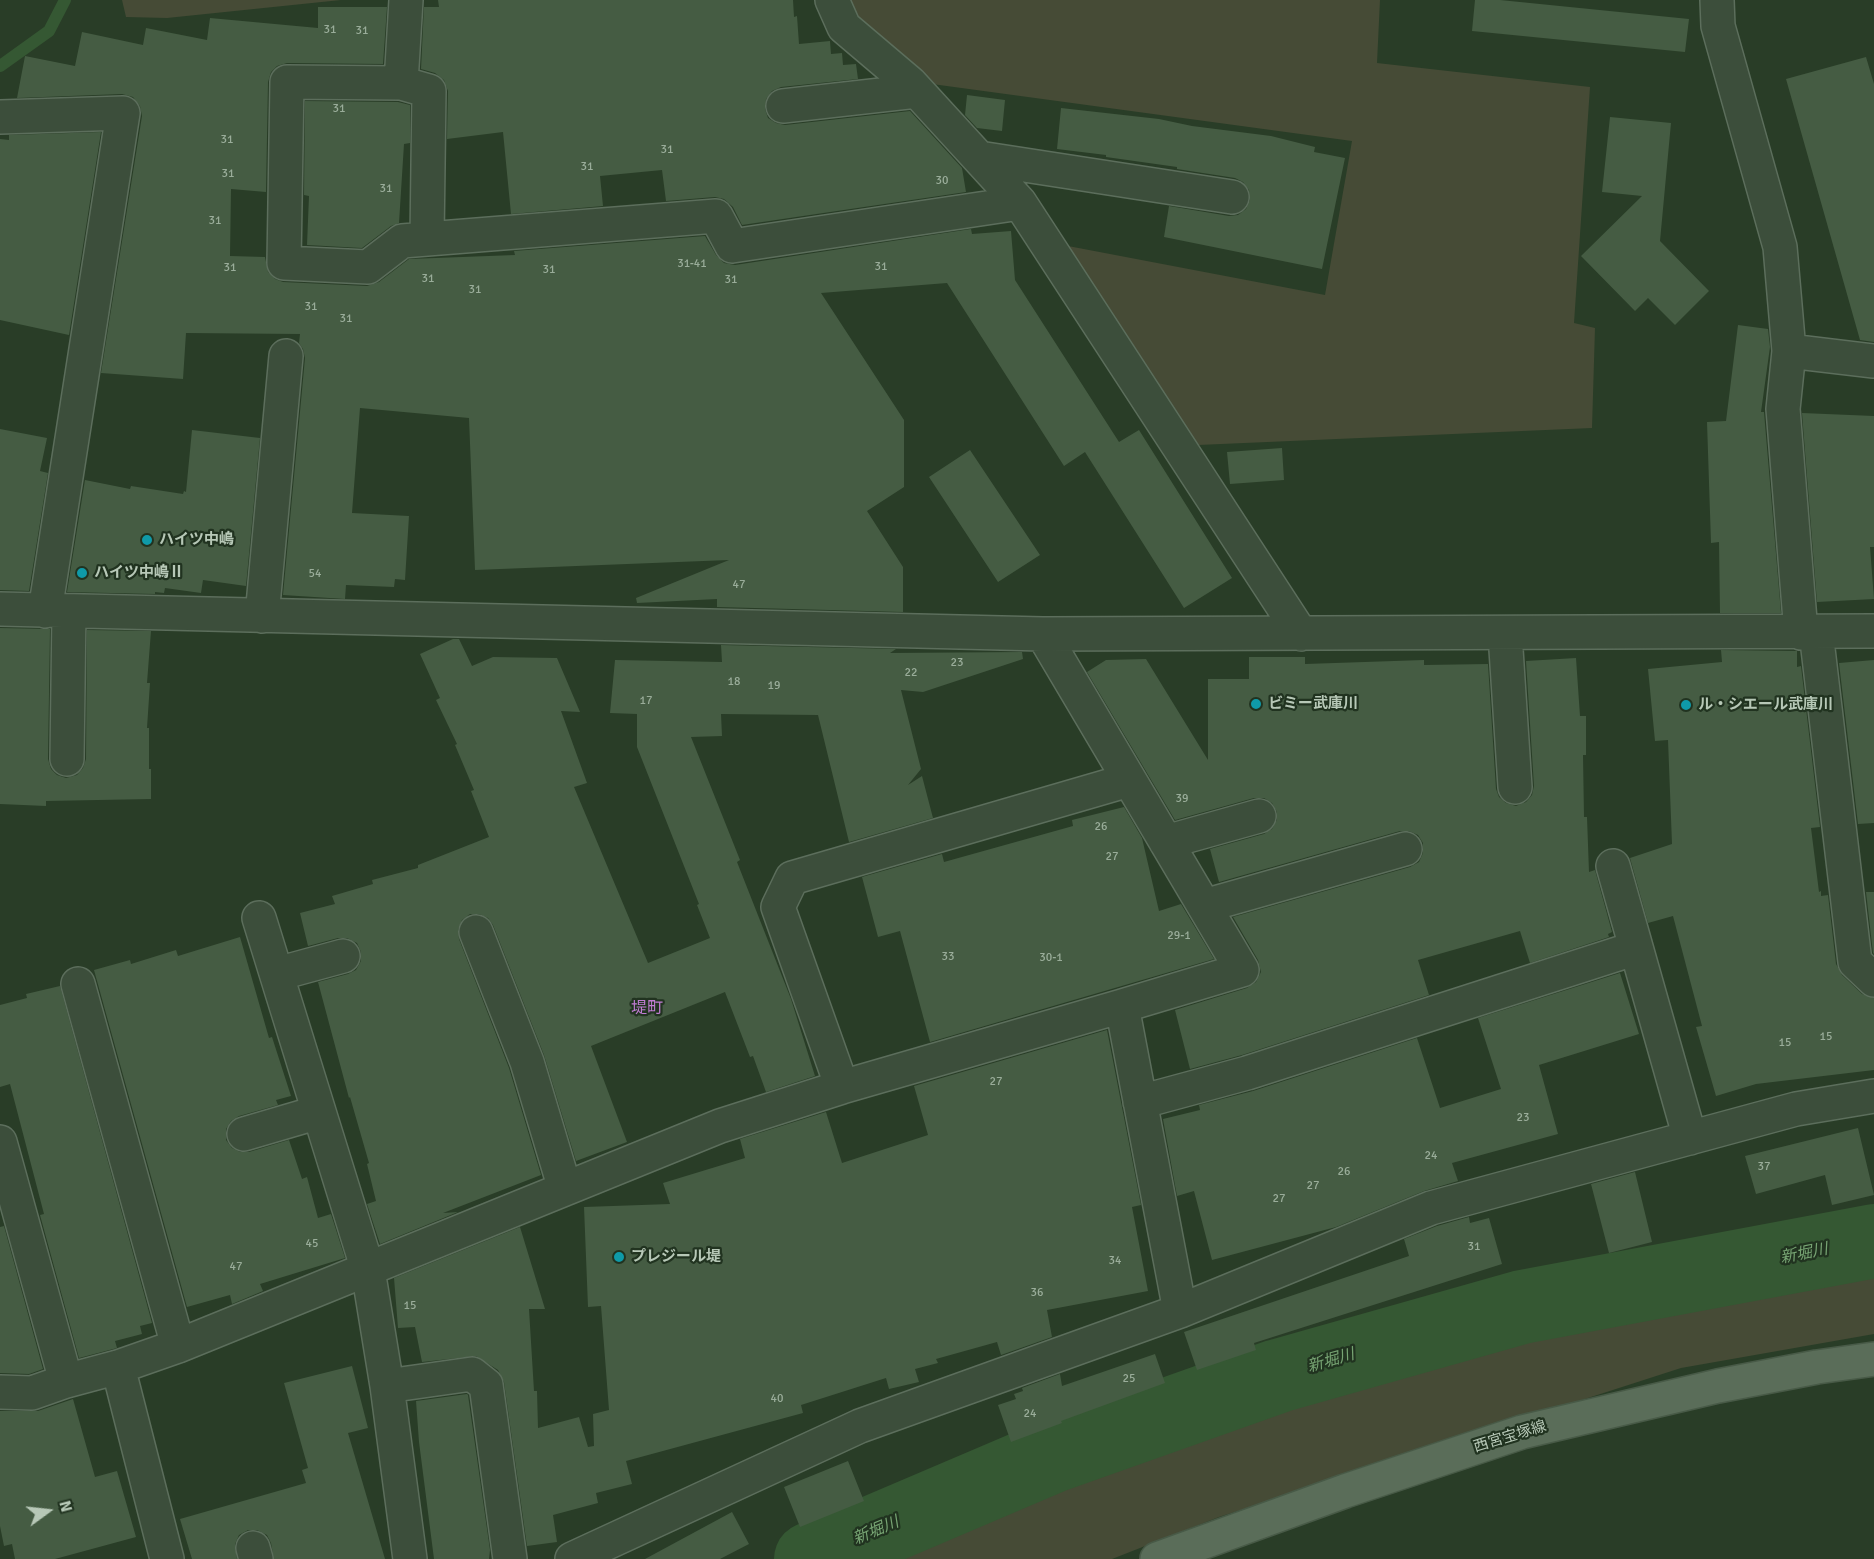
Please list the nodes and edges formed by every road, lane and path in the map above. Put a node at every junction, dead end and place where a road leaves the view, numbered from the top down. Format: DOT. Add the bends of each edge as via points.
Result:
graph roads {
  1 [pos="406,0"];
  2 [pos="832,0"];
  3 [pos="1717,0"];
  4 [pos="401,83"];
  5 [pos="917,91"];
  6 [pos="783,106"];
  7 [pos="0,117"];
  8 [pos="979,158"];
  9 [pos="1232,197"];
  10 [pos="1020,203"];
  11 [pos="427,239"];
  12 [pos="1789,351"];
  13 [pos="286,356"];
  14 [pos="1874,361"];
  15 [pos="0,609"];
  16 [pos="57,611"];
  17 [pos="262,616"];
  18 [pos="1874,631"];
  19 [pos="1809,632"];
  20 [pos="1043,634"];
  21 [pos="1301,634"];
  22 [pos="1505,634"];
  23 [pos="67,759"];
  24 [pos="1129,780"];
  25 [pos="1515,787"];
  26 [pos="1259,816"];
  27 [pos="1166,842"];
  28 [pos="1405,849"];
  29 [pos="1613,866"];
  30 [pos="1204,906"];
  31 [pos="259,918"];
  32 [pos="476,932"];
  33 [pos="1636,948"];
  34 [pos="343,956"];
  35 [pos="277,974"];
  36 [pos="1874,980"];
  37 [pos="78,984"];
  38 [pos="1122,1005"];
  39 [pos="843,1087"];
  40 [pos="1874,1096"];
  41 [pos="1140,1102"];
  42 [pos="319,1112"];
  43 [pos="243,1134"];
  44 [pos="1690,1138"];
  45 [pos="0,1142"];
  46 [pos="565,1189"];
  47 [pos="368,1270"];
  48 [pos="1180,1311"];
  49 [pos="178,1346"];
  50 [pos="1874,1359"];
  51 [pos="118,1367"];
  52 [pos="66,1381"];
  53 [pos="387,1386"];
  54 [pos="0,1392"];
  55 [pos="167,1559"];
  56 [pos="410,1559"];
  57 [pos="510,1559"];
  58 [pos="572,1559"];
  59 [pos="1157,1559"];
  1 -- 4 [label="street"];
  2 -- 5 [label="street" via="844,27"];
  3 -- 12 [label="street" via="1718,26 1780,247"];
  4 -- 11 [label="street" via="429,91"];
  4 -- 11 [label="street" via="287,82 284,263 368,267 402,241"];
  5 -- 6 [label="street"];
  5 -- 8 [label="street"];
  7 -- 16 [label="street" via="123,113"];
  8 -- 9 [label="street"];
  8 -- 10 [label="street"];
  10 -- 11 [label="street" via="732,246 716,216"];
  10 -- 21 [label="street"];
  12 -- 14 [label="street"];
  12 -- 19 [label="street" via="1783,409"];
  13 -- 17 [label="street"];
  15 -- 16 [label="street"];
  16 -- 17 [label="street"];
  16 -- 23 [label="street"];
  17 -- 20 [label="street"];
  18 -- 19 [label="street"];
  19 -- 22 [label="street"];
  19 -- 36 [label="street" via="1855,962"];
  20 -- 21 [label="street"];
  20 -- 24 [label="street"];
  21 -- 22 [label="street"];
  22 -- 25 [label="street"];
  24 -- 27 [label="street"];
  24 -- 39 [label="street" via="792,878 778,907"];
  26 -- 27 [label="street"];
  27 -- 30 [label="street"];
  28 -- 30 [label="street"];
  29 -- 33 [label="street"];
  30 -- 38 [label="street" via="1242,970"];
  31 -- 35 [label="street"];
  32 -- 46 [label="street" via="527,1062"];
  33 -- 41 [label="street" via="1248,1073"];
  33 -- 44 [label="street"];
  34 -- 35 [label="street"];
  35 -- 42 [label="street"];
  37 -- 49 [label="street"];
  38 -- 39 [label="street"];
  38 -- 41 [label="street"];
  39 -- 46 [label="street" via="720,1126"];
  40 -- 44 [label="street" via="1796,1109"];
  41 -- 48 [label="street"];
  42 -- 43 [label="street"];
  42 -- 47 [label="street"];
  44 -- 48 [label="street" via="1431,1208"];
  45 -- 52 [label="street"];
  46 -- 47 [label="street"];
  47 -- 49 [label="street"];
  47 -- 53 [label="street"];
  48 -- 58 [label="street" via="860,1426"];
  49 -- 51 [label="street"];
  50 -- 59 [label="main road, 西宮宝塚線" via="1718,1386 1522,1432"];
  51 -- 52 [label="street"];
  51 -- 55 [label="street"];
  52 -- 54 [label="street" via="32,1393"];
  53 -- 56 [label="street"];
  53 -- 57 [label="street" via="472,1374 486,1385"];
}
